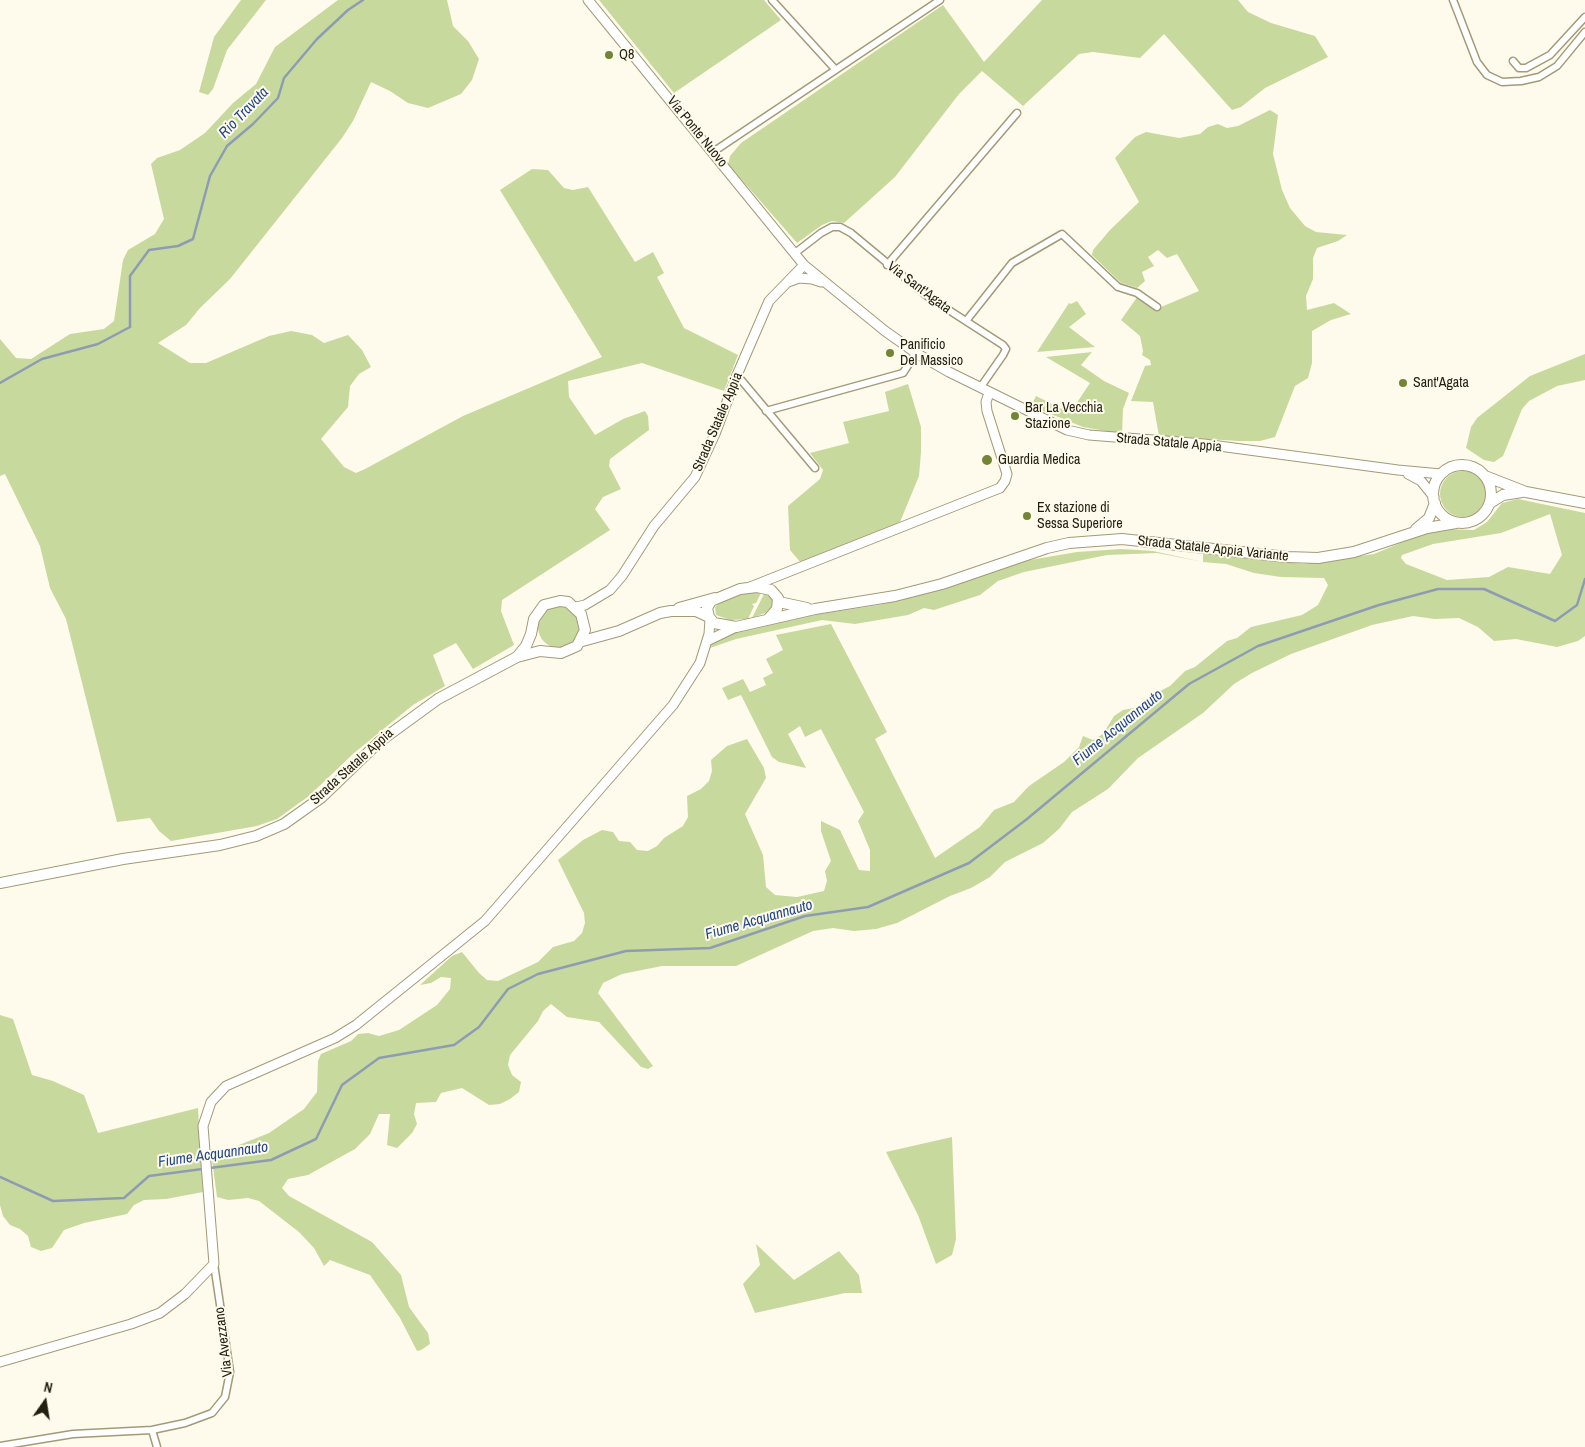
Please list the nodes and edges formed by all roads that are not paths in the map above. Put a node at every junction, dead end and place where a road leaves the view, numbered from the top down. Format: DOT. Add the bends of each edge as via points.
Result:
graph roads {
  1 [pos="588,0"];
  2 [pos="772,0"];
  3 [pos="940,0"];
  4 [pos="1453,0"];
  5 [pos="1585,17"];
  6 [pos="1585,32"];
  7 [pos="1513,61"];
  8 [pos="835,69"];
  9 [pos="1017,113"];
  10 [pos="713,152"];
  11 [pos="795,253"];
  12 [pos="804,265"];
  13 [pos="887,265"];
  14 [pos="783,284"];
  15 [pos="830,286"];
  16 [pos="1157,307"];
  17 [pos="966,321"];
  18 [pos="916,353"];
  19 [pos="737,375"];
  20 [pos="980,388"];
  21 [pos="990,393"];
  22 [pos="766,411"];
  23 [pos="816,468"];
  24 [pos="1398,470"];
  25 [pos="1444,472"];
  26 [pos="1485,476"];
  27 [pos="1526,492"];
  28 [pos="1434,500"];
  29 [pos="1490,503"];
  30 [pos="1585,503"];
  31 [pos="1456,523"];
  32 [pos="1407,534"];
  33 [pos="780,576"];
  34 [pos="750,587"];
  35 [pos="599,597"];
  36 [pos="718,597"];
  37 [pos="777,598"];
  38 [pos="576,607"];
  39 [pos="815,609"];
  40 [pos="671,612"];
  41 [pos="709,618"];
  42 [pos="769,618"];
  43 [pos="584,620"];
  44 [pos="532,627"];
  45 [pos="736,627"];
  46 [pos="604,634"];
  47 [pos="707,641"];
  48 [pos="579,642"];
  49 [pos="550,651"];
  50 [pos="517,657"];
  51 [pos="0,883"];
  52 [pos="214,1264"];
  53 [pos="0,1362"];
  54 [pos="152,1430"];
  55 [pos="0,1446"];
  56 [pos="157,1447"];
  1 -- 10 [label="street, Via Ponte Nuovo"];
  2 -- 8 [label="street"];
  3 -- 8 [label="street"];
  4 -- 6 [label="street" via="1477,62 1487,76 1502,82 1539,77 1557,66"];
  5 -- 7 [label="street" via="1550,55 1526,68 1519,68"];
  8 -- 10 [label="street"];
  9 -- 13 [label="street"];
  10 -- 11 [label="street, Via Ponte Nuovo"];
  11 -- 12 [label="street, Via Ponte Nuovo"];
  11 -- 13 [label="street, Via Sant'Agata" via="821,232 840,227 851,232"];
  12 -- 14 [label="street, Strada Statale Appia"];
  12 -- 15 [label="street, Strada Statale Appia"];
  13 -- 17 [label="street, Via Sant'Agata"];
  14 -- 15 [label="street, Strada Statale Appia" via="799,278"];
  14 -- 19 [label="street, Strada Statale Appia" via="769,301"];
  15 -- 18 [label="street, Strada Statale Appia"];
  16 -- 17 [label="street" via="1137,293 1118,287 1062,234 1012,263"];
  17 -- 20 [label="street, Via Sant'Agata" via="1006,349"];
  18 -- 20 [label="street, Strada Statale Appia"];
  18 -- 22 [label="street" via="903,373"];
  19 -- 22 [label="street"];
  19 -- 35 [label="street, Strada Statale Appia" via="716,434 695,477 654,526 622,576"];
  20 -- 21 [label="street, Strada Statale Appia"];
  21 -- 24 [label="street, Strada Statale Appia" via="1067,430 1089,435 1204,444"];
  21 -- 33 [label="street" via="987,411 1007,474 1002,486"];
  22 -- 23 [label="street"];
  24 -- 25 [label="street, Strada Statale Appia"];
  24 -- 28 [label="street, Strada Statale Appia" via="1421,481"];
  25 -- 26 [label="main road, Strada Statale Appia" via="1466,466"];
  25 -- 28 [label="main road" via="1436,483"];
  26 -- 27 [label="main road, Strada Statale Appia"];
  26 -- 29 [label="main road" via="1491,489"];
  27 -- 29 [label="main road, Strada Statale Appia" via="1503,495"];
  27 -- 30 [label="main road, Strada Statale Appia"];
  28 -- 31 [label="main road, Strada Statale Appia" via="1440,512"];
  28 -- 32 [label="main road, Strada Statale Appia Variante" via="1429,518"];
  29 -- 31 [label="main road, Strada Statale Appia" via="1481,517"];
  31 -- 32 [label="main road, Strada Statale Appia Variante"];
  32 -- 39 [label="main road, Strada Statale Appia Variante" via="1354,552 1318,558 1122,539 1069,543 942,584 895,596"];
  33 -- 34 [label="street"];
  33 -- 37 [label="street" via="775,585"];
  34 -- 36 [label="main road"];
  34 -- 37 [label="main road, Strada Statale Appia Variante" via="765,588"];
  35 -- 38 [label="street, Strada Statale Appia"];
  35 -- 43 [label="street, Strada Statale Appia"];
  36 -- 40 [label="main road"];
  36 -- 41 [label="main road" via="711,601"];
  37 -- 39 [label="main road, Strada Statale Appia Variante"];
  37 -- 42 [label="main road" via="777,609"];
  38 -- 43 [label="main road"];
  38 -- 44 [label="main road" via="568,602 551,602 537,611"];
  39 -- 42 [label="main road, Strada Statale Appia Variante"];
  40 -- 41 [label="main road" via="696,611"];
  40 -- 46 [label="main road"];
  41 -- 45 [label="main road" via="721,626"];
  41 -- 47 [label="street"];
  42 -- 45 [label="main road, Strada Statale Appia Variante"];
  43 -- 46 [label="main road" via="590,629"];
  43 -- 48 [label="main road, Strada Statale Appia" via="585,630"];
  44 -- 49 [label="main road" via="538,643"];
  44 -- 50 [label="main road" via="526,646"];
  45 -- 47 [label="street"];
  46 -- 48 [label="main road"];
  47 -- 52 [label="street" via="700,663 673,705 485,920 356,1025 335,1038 226,1086 211,1102 203,1126"];
  48 -- 49 [label="main road, Strada Statale Appia" via="561,653"];
  49 -- 50 [label="main road, Strada Statale Appia"];
  50 -- 51 [label="main road, Strada Statale Appia" via="406,720 322,797 284,824 256,836 220,845 123,859"];
  52 -- 53 [label="street" via="185,1294 160,1313"];
  52 -- 54 [label="street, Via Avezzano" via="230,1372 225,1397 212,1412 185,1423"];
  54 -- 55 [label="street, Via Avezzano" via="73,1434"];
  54 -- 56 [label="street"];
}
